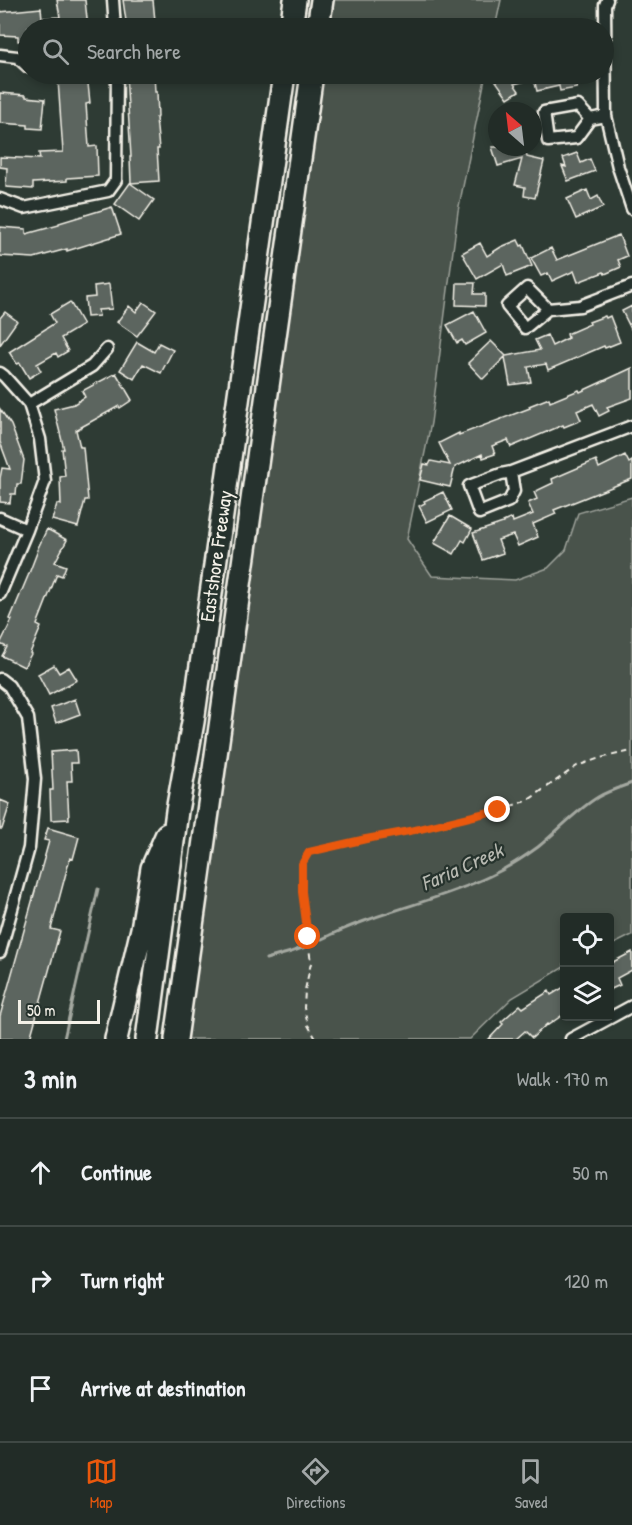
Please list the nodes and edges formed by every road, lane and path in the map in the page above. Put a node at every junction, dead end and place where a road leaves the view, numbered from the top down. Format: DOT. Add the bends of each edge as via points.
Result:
graph roads {
  1 [pos="113,0"];
  2 [pos="296,0"];
  3 [pos="322,0"];
  4 [pos="607,0"];
  5 [pos="114,18"];
  6 [pos="293,18"];
  7 [pos="319,18"];
  8 [pos="605,18"];
  9 [pos="0,55"];
  10 [pos="18,58"];
  11 [pos="117,84"];
  12 [pos="284,84"];
  13 [pos="311,84"];
  14 [pos="606,84"];
  15 [pos="606,116"];
  16 [pos="590,119"];
  17 [pos="0,199"];
  18 [pos="632,209"];
  19 [pos="632,286"];
  20 [pos="548,309"];
  21 [pos="107,350"];
  22 [pos="0,373"];
  23 [pos="29,404"];
  24 [pos="632,426"];
  25 [pos="511,472"];
  26 [pos="0,518"];
  27 [pos="27,530"];
  28 [pos="0,594"];
  29 [pos="0,679"];
  30 [pos="632,751"];
  31 [pos="177,811"];
  32 [pos="0,952"];
  33 [pos="632,1006"];
  34 [pos="116,1039"];
  35 [pos="147,1039"];
  36 [pos="178,1039"];
  37 [pos="316,1039"];
  38 [pos="571,1039"];
  1 -- 5 [label="street"];
  2 -- 6 [label="highway"];
  3 -- 7 [label="highway"];
  4 -- 8 [label="street"];
  9 -- 10 [label="street"];
  11 -- 17 [label="street" via="116,180 108,191 24,208"];
  12 -- 31 [label="highway, Eastshore Freeway"];
  13 -- 36 [label="highway, Eastshore Freeway"];
  14 -- 15 [label="street"];
  15 -- 16 [label="street"];
  15 -- 18 [label="street"];
  16 -- 16 [label="street" via="578,106 544,112 548,141 576,138"];
  19 -- 20 [label="street" via="580,306"];
  21 -- 23 [label="street" via="92,366"];
  22 -- 23 [label="street"];
  23 -- 27 [label="street" via="40,439 45,481"];
  24 -- 25 [label="street"];
  25 -- 25 [label="street" via="469,486 479,513 509,501 514,491"];
  26 -- 27 [label="street"];
  27 -- 28 [label="street"];
  29 -- 32 [label="street" via="9,686 28,718 35,779 29,848"];
  30 -- 37 [label="path" via="577,766 527,801 309,852 302,864 311,963 304,1008"];
  31 -- 34 [label="highway" via="152,868"];
  31 -- 35 [label="highway, Eastshore Freeway"];
  33 -- 38 [label="street"];
}
